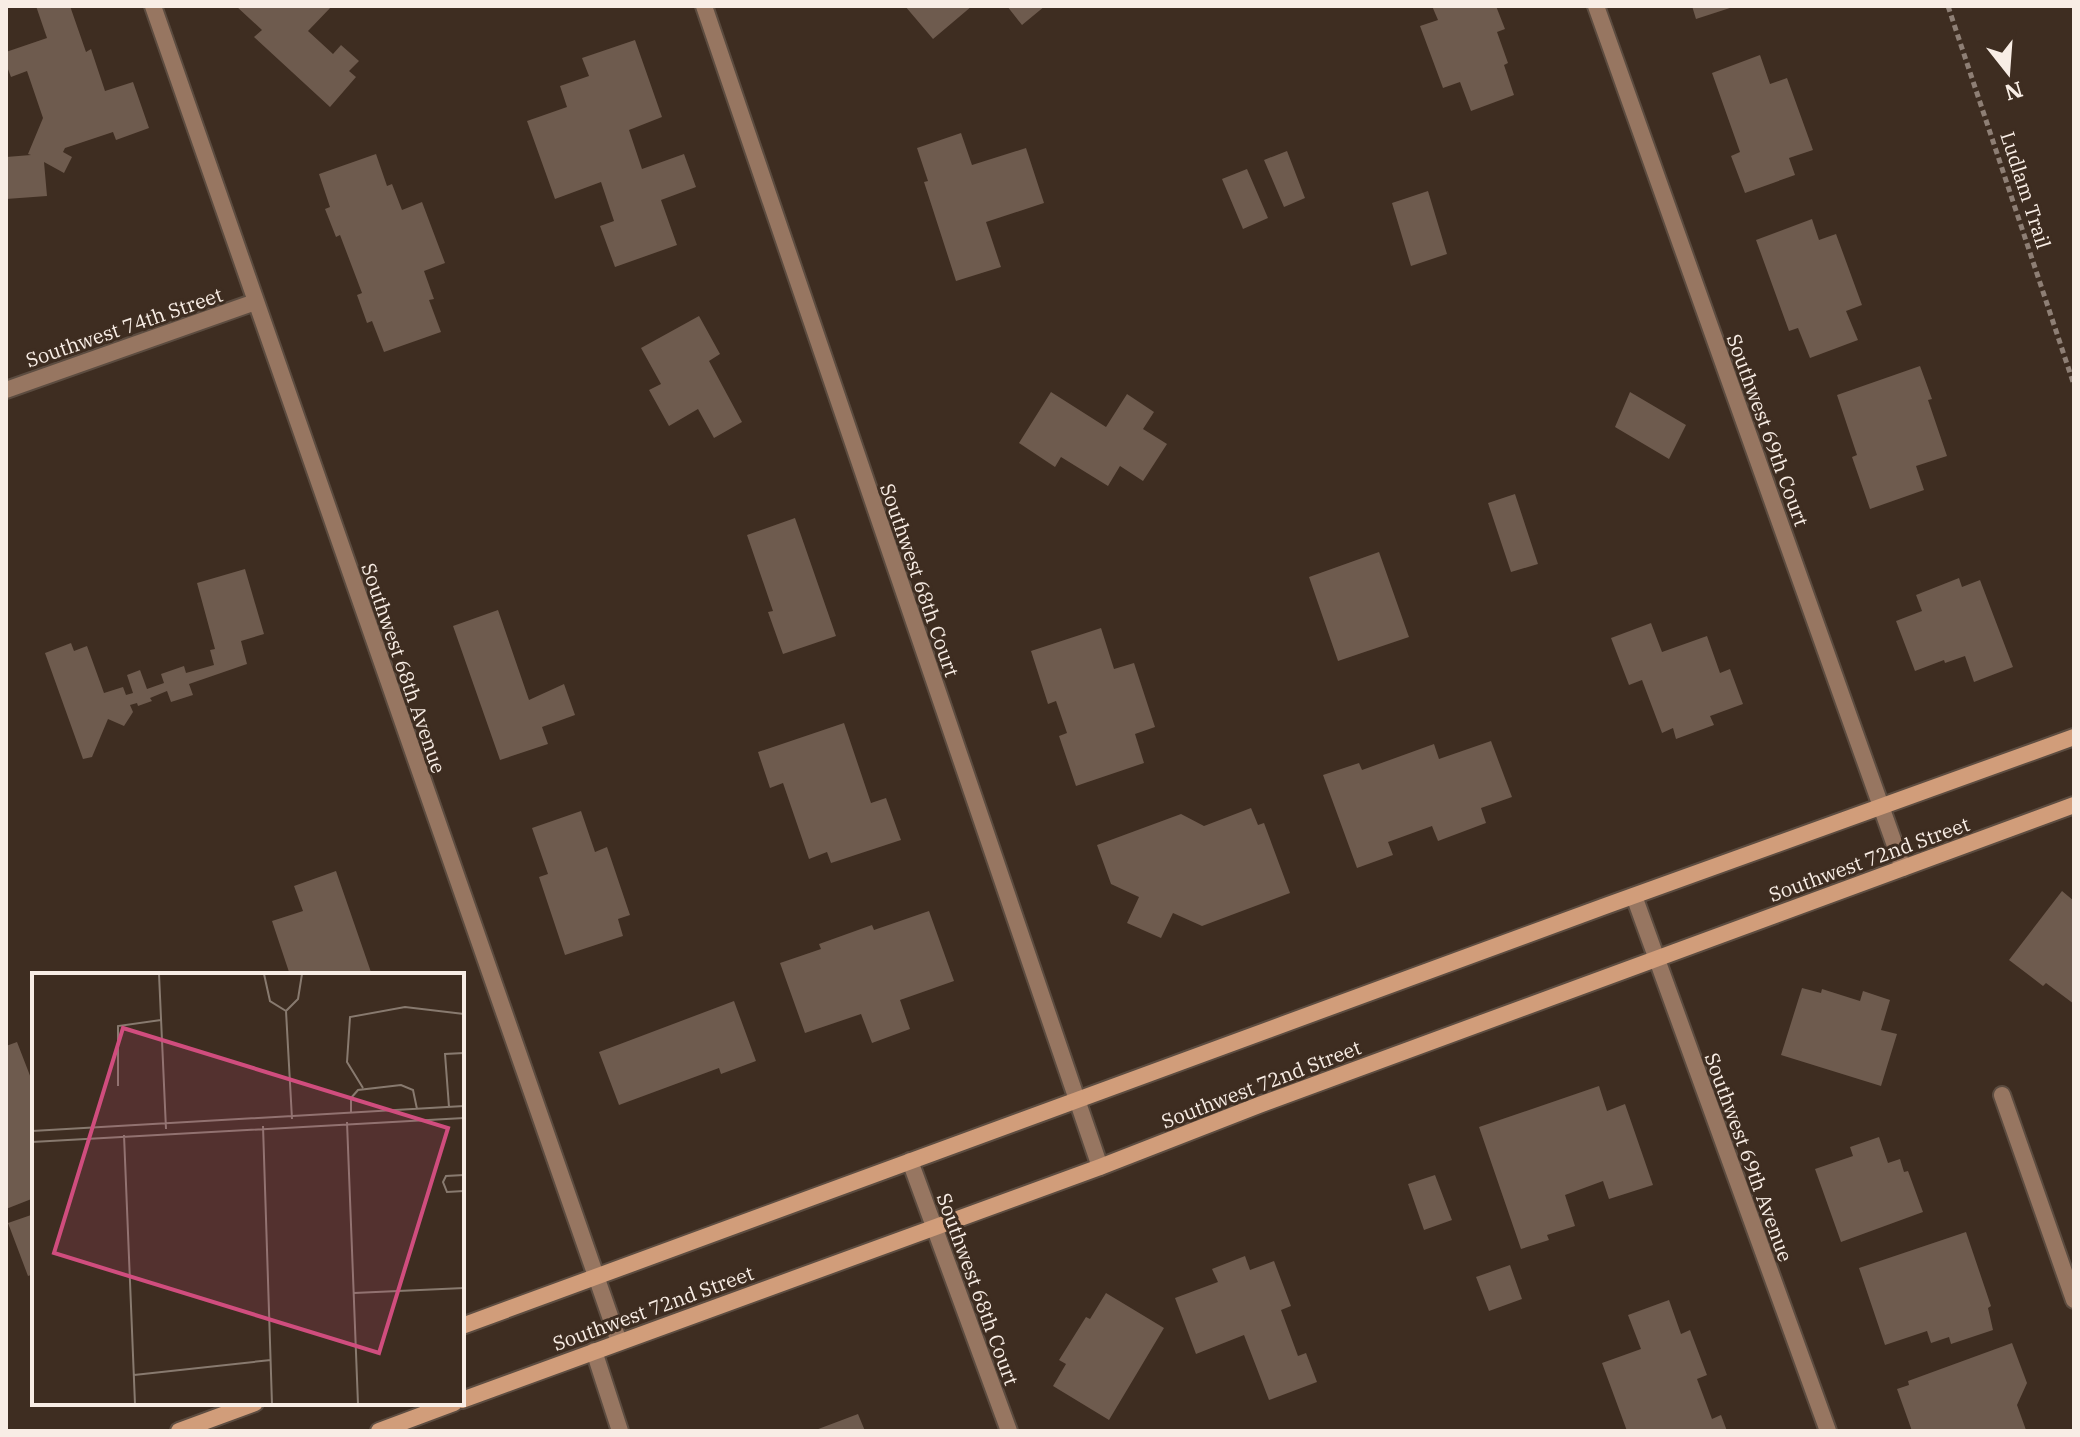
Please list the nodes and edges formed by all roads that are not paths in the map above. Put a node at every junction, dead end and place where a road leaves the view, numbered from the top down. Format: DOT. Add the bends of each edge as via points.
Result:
graph roads {
  1 [pos="153,6"];
  2 [pos="704,6"];
  3 [pos="1596,6"];
  4 [pos="255,302"];
  5 [pos="6,390"];
  6 [pos="2074,737"];
  7 [pos="2074,805"];
  8 [pos="1881,807"];
  9 [pos="1903,868"];
  10 [pos="1634,896"];
  11 [pos="1657,960"];
  12 [pos="2002,1095"];
  13 [pos="1077,1099"];
  14 [pos="910,1161"];
  15 [pos="1100,1167"];
  16 [pos="934,1226"];
  17 [pos="595,1277"];
  18 [pos="2074,1300"];
  19 [pos="464,1325"];
  20 [pos="619,1342"];
  21 [pos="594,1351"];
  22 [pos="464,1399"];
  23 [pos="250,1405"];
  24 [pos="449,1405"];
  25 [pos="179,1431"];
  26 [pos="379,1431"];
  27 [pos="620,1431"];
  28 [pos="1009,1431"];
  29 [pos="1828,1431"];
  1 -- 4 [label="street, Southwest 68th Avenue"];
  2 -- 13 [label="street, Southwest 68th Court"];
  3 -- 8 [label="street, Southwest 69th Court"];
  4 -- 5 [label="street, Southwest 74th Street"];
  4 -- 17 [label="street, Southwest 68th Avenue"];
  6 -- 8 [label="main road"];
  7 -- 9 [label="main road, Southwest 72nd Street"];
  8 -- 9 [label="street, Southwest 69th Court"];
  8 -- 10 [label="main road"];
  9 -- 11 [label="main road, Southwest 72nd Street"];
  10 -- 11 [label="street, Southwest 69th Avenue"];
  10 -- 13 [label="main road"];
  11 -- 15 [label="main road, Southwest 72nd Street"];
  11 -- 29 [label="street, Southwest 69th Avenue"];
  12 -- 18 [label="street"];
  13 -- 14 [label="main road"];
  13 -- 15 [label="street, Southwest 68th Court"];
  14 -- 16 [label="street, Southwest 68th Court"];
  14 -- 17 [label="main road"];
  15 -- 16 [label="main road, Southwest 72nd Street"];
  16 -- 20 [label="main road, Southwest 72nd Street"];
  16 -- 28 [label="street, Southwest 68th Court"];
  17 -- 19 [label="main road"];
  17 -- 20 [label="street, Southwest 68th Avenue"];
  20 -- 21 [label="main road, Southwest 72nd Street"];
  21 -- 22 [label="main road, Southwest 72nd Street"];
  21 -- 27 [label="street"];
  23 -- 25 [label="main road"];
  24 -- 26 [label="main road"];
}
